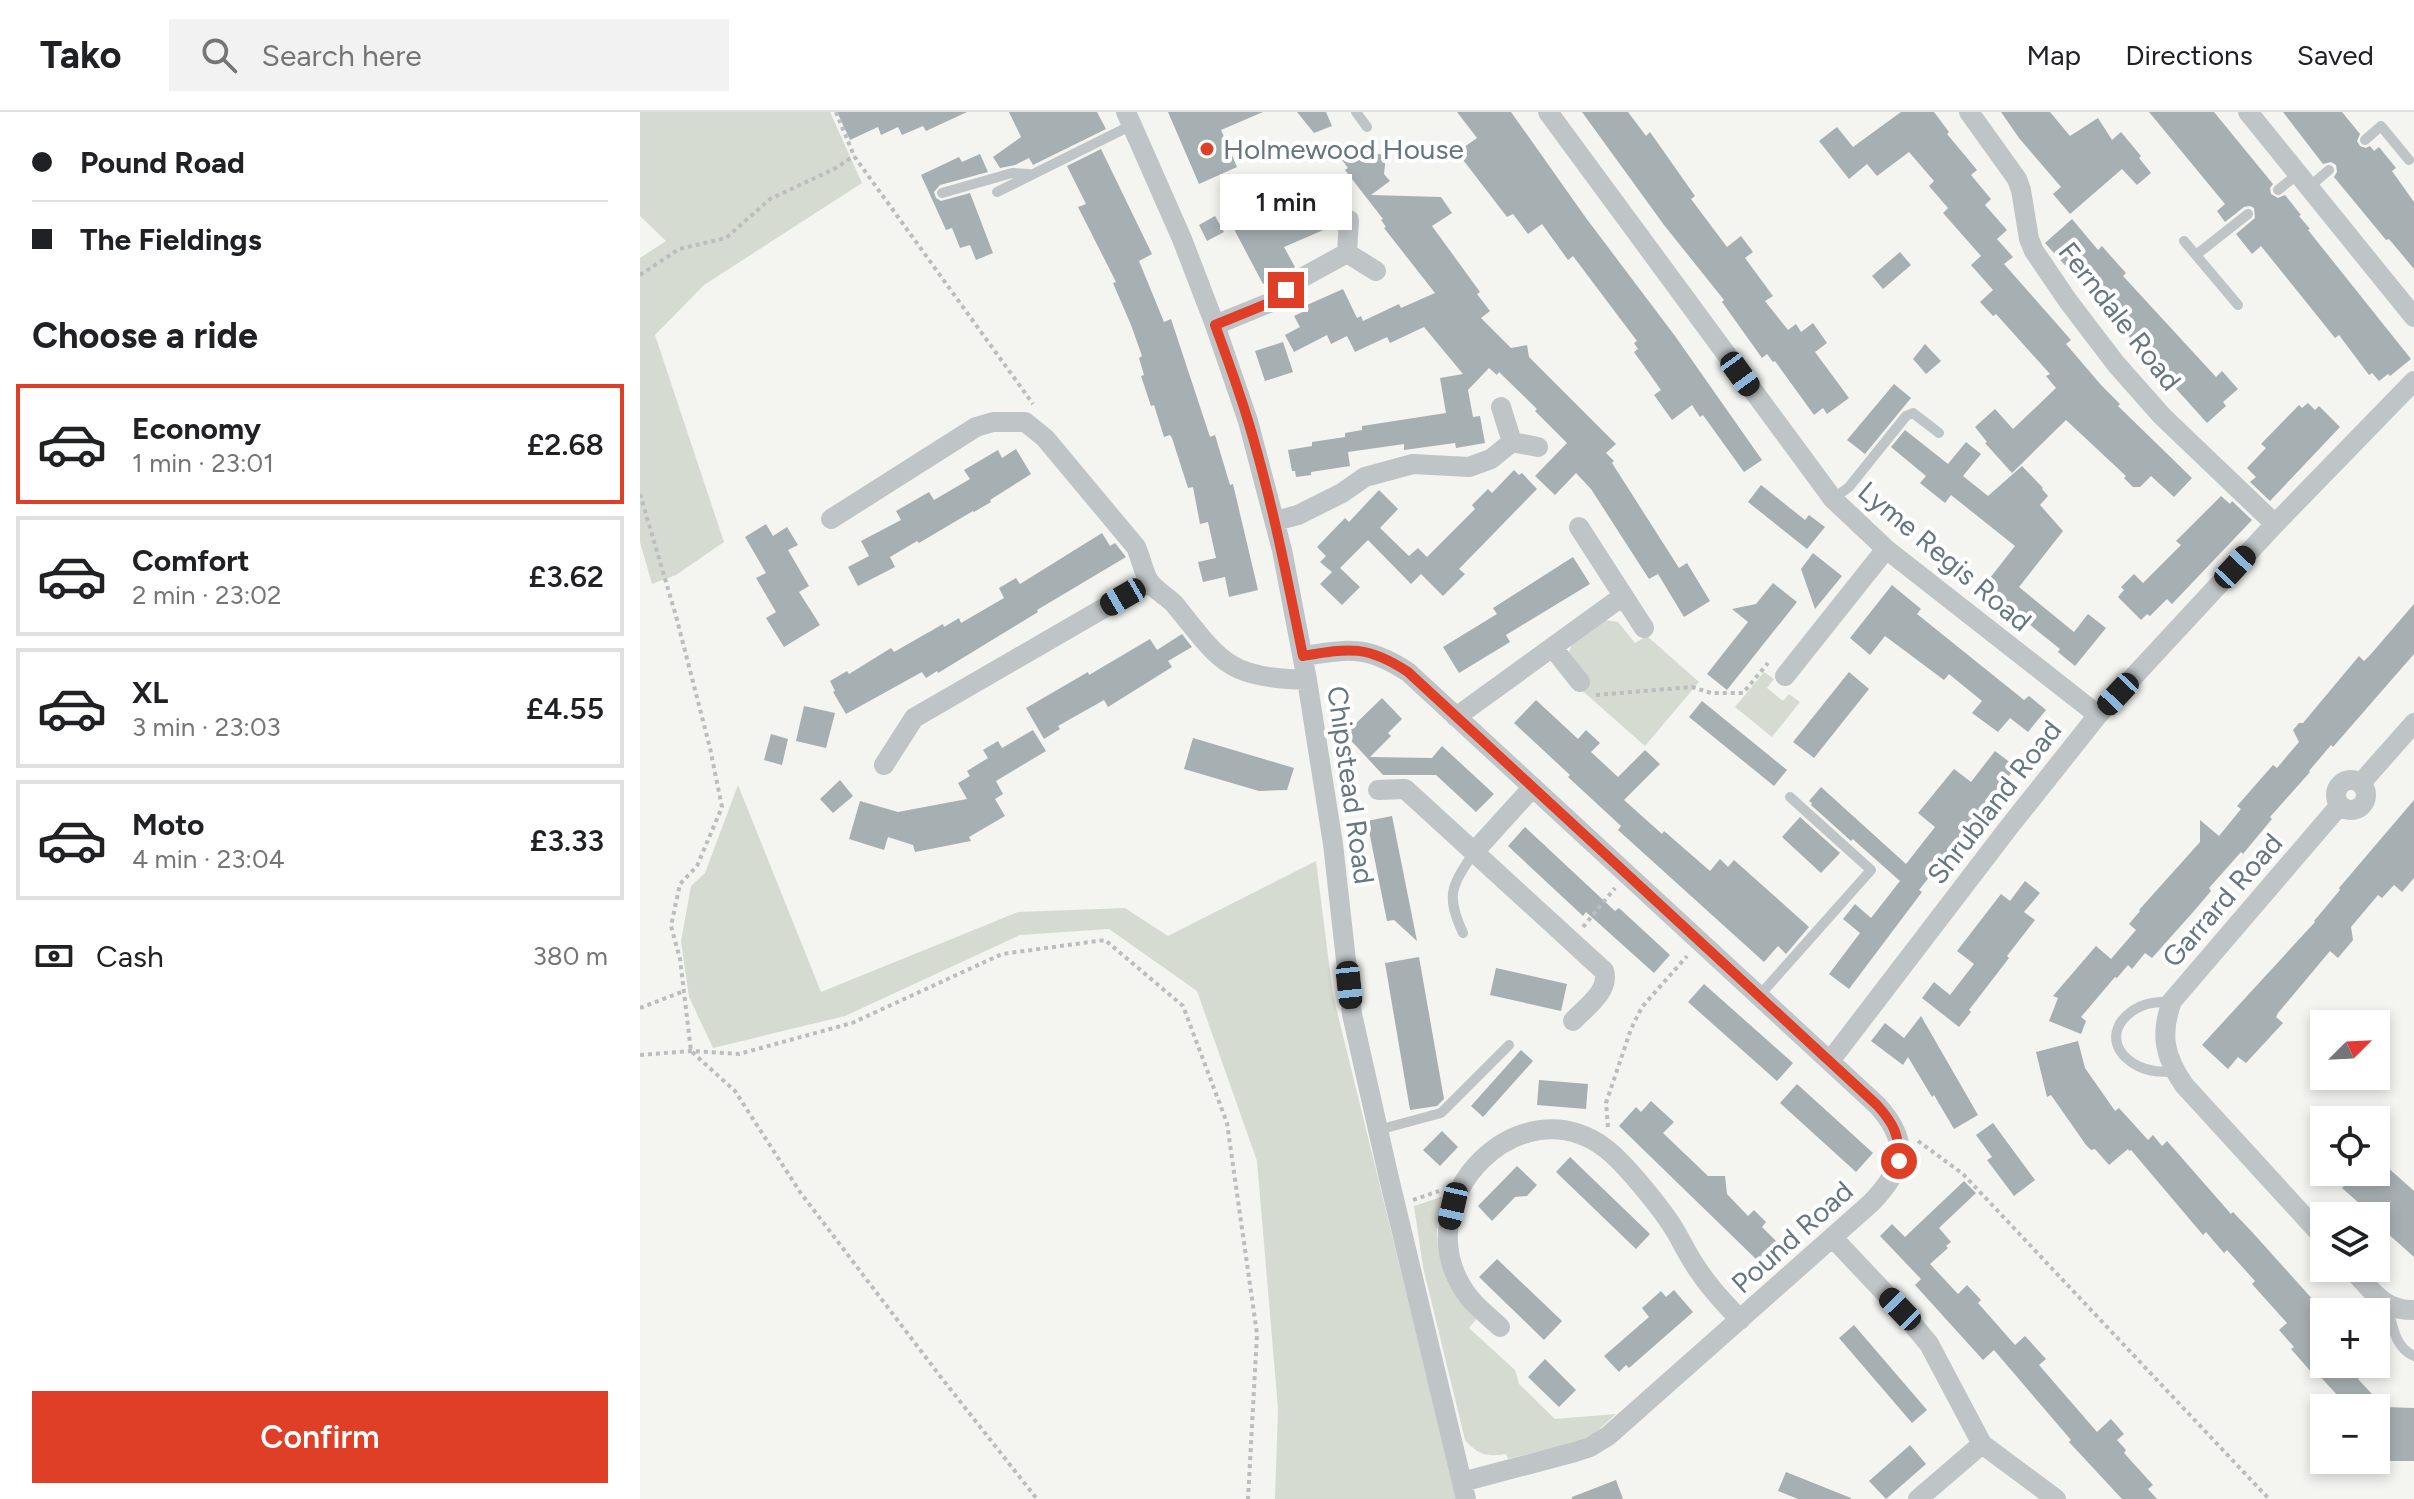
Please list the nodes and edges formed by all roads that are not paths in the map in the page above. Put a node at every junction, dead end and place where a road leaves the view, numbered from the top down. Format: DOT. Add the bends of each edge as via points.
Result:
graph roads {
  1 [pos="1356,112"];
  2 [pos="1548,112"];
  3 [pos="1969,112"];
  4 [pos="2248,112"];
  5 [pos="1129,118"];
  6 [pos="1367,127"];
  7 [pos="2365,140"];
  8 [pos="2409,160"];
  9 [pos="2329,170"];
  10 [pos="1031,174"];
  11 [pos="2303,181"];
  12 [pos="2278,190"];
  13 [pos="997,192"];
  14 [pos="942,193"];
  15 [pos="2248,214"];
  16 [pos="1349,220"];
  17 [pos="2184,241"];
  18 [pos="1347,253"];
  19 [pos="2196,255"];
  20 [pos="1376,271"];
  21 [pos="2238,305"];
  22 [pos="2414,317"];
  23 [pos="1215,325"];
  24 [pos="2414,381"];
  25 [pos="1501,407"];
  26 [pos="1939,433"];
  27 [pos="1512,442"];
  28 [pos="1538,447"];
  29 [pos="1833,499"];
  30 [pos="831,519"];
  31 [pos="1275,521"];
  32 [pos="2275,524"];
  33 [pos="1579,527"];
  34 [pos="1886,549"];
  35 [pos="1149,582"];
  36 [pos="1623,596"];
  37 [pos="1644,628"];
  38 [pos="1553,648"];
  39 [pos="1303,656"];
  40 [pos="1785,676"];
  41 [pos="1307,680"];
  42 [pos="1580,682"];
  43 [pos="2098,715"];
  44 [pos="1456,717"];
  45 [pos="2414,723"];
  46 [pos="884,765"];
  47 [pos="1533,787"];
  48 [pos="1378,790"];
  49 [pos="1790,797"];
  50 [pos="1474,852"];
  51 [pos="1463,933"];
  52 [pos="1758,996"];
  53 [pos="2172,1001"];
  54 [pos="1573,1021"];
  55 [pos="1509,1045"];
  56 [pos="1830,1061"];
  57 [pos="2175,1072"];
  58 [pos="1378,1130"];
  59 [pos="2310,1223"];
  60 [pos="1834,1239"];
  61 [pos="2364,1282"];
  62 [pos="2379,1298"];
  63 [pos="2390,1307"];
  64 [pos="2414,1310"];
  65 [pos="2390,1318"];
  66 [pos="1740,1320"];
  67 [pos="1500,1327"];
  68 [pos="2414,1356"];
  69 [pos="1982,1444"];
  70 [pos="1464,1491"];
  71 [pos="1918,1499"];
  72 [pos="2056,1499"];
  1 -- 6 [label="lane"];
  2 -- 29 [label="street, Lyme Regis Road"];
  3 -- 32 [label="street, Ferndale Road" via="2017,179 2034,251 2068,301 2162,416"];
  4 -- 11 [label="street"];
  5 -- 10 [label="lane"];
  5 -- 23 [label="street, Chipstead Road"];
  7 -- 8 [label="lane" via="2381,126"];
  9 -- 11 [label="lane"];
  10 -- 13 [label="lane"];
  10 -- 14 [label="lane" via="1012,173"];
  11 -- 12 [label="lane"];
  11 -- 22 [label="street"];
  15 -- 19 [label="lane"];
  16 -- 18 [label="street"];
  17 -- 19 [label="lane"];
  18 -- 20 [label="street"];
  18 -- 23 [label="street" via="1269,303"];
  19 -- 21 [label="lane"];
  23 -- 31 [label="street, Chipstead Road"];
  24 -- 32 [label="street, Shrubland Road"];
  25 -- 27 [label="street"];
  26 -- 29 [label="lane" via="1913,413 1906,416 1849,487"];
  27 -- 28 [label="street"];
  27 -- 31 [label="street" via="1491,459 1469,467 1413,464 1365,477 1298,515"];
  29 -- 34 [label="street, Lyme Regis Road"];
  30 -- 35 [label="street" via="976,427 1025,422 1045,438 1136,547"];
  31 -- 39 [label="street, Chipstead Road"];
  32 -- 43 [label="street, Shrubland Road"];
  33 -- 36 [label="street"];
  34 -- 40 [label="street"];
  34 -- 43 [label="street, Lyme Regis Road"];
  35 -- 41 [label="street" via="1228,664 1260,677"];
  35 -- 46 [label="street" via="914,718"];
  36 -- 37 [label="street"];
  36 -- 38 [label="street"];
  38 -- 42 [label="street"];
  38 -- 44 [label="street"];
  39 -- 41 [label="street, Chipstead Road"];
  39 -- 44 [label="street" via="1370,651 1408,672"];
  41 -- 58 [label="street, Chipstead Road" via="1352,1014"];
  43 -- 56 [label="street, Shrubland Road"];
  44 -- 47 [label="street"];
  45 -- 53 [label="street, Garrard Road" via="2361,783 2352,779 2337,788 2340,805"];
  47 -- 50 [label="street"];
  47 -- 52 [label="street"];
  48 -- 50 [label="street" via="1405,789"];
  49 -- 52 [label="lane" via="1871,870"];
  50 -- 51 [label="lane" via="1453,885 1454,912"];
  50 -- 54 [label="street" via="1604,971 1604,988"];
  52 -- 56 [label="street"];
  53 -- 57 [label="street, Garrard Road" via="2165,1039"];
  53 -- 57 [label="lane" via="2147,1004 2129,1014 2115,1033 2126,1058 2155,1072"];
  55 -- 58 [label="lane" via="1441,1113"];
  56 -- 60 [label="street, Pound Road" via="1893,1122 1899,1142 1899,1161 1880,1195"];
  57 -- 59 [label="street"];
  58 -- 70 [label="street, Chipstead Road"];
  60 -- 66 [label="street, Pound Road"];
  60 -- 69 [label="street" via="1929,1344"];
  61 -- 62 [label="street"];
  63 -- 64 [label="street"];
  65 -- 68 [label="lane" via="2401,1348"];
  66 -- 67 [label="street" via="1708,1284 1665,1216 1605,1148 1577,1134 1549,1130 1495,1147 1460,1184 1448,1227 1453,1268 1462,1288"];
  66 -- 70 [label="street, Pound Road" via="1608,1436"];
  69 -- 71 [label="street"];
  69 -- 72 [label="street"];
}
